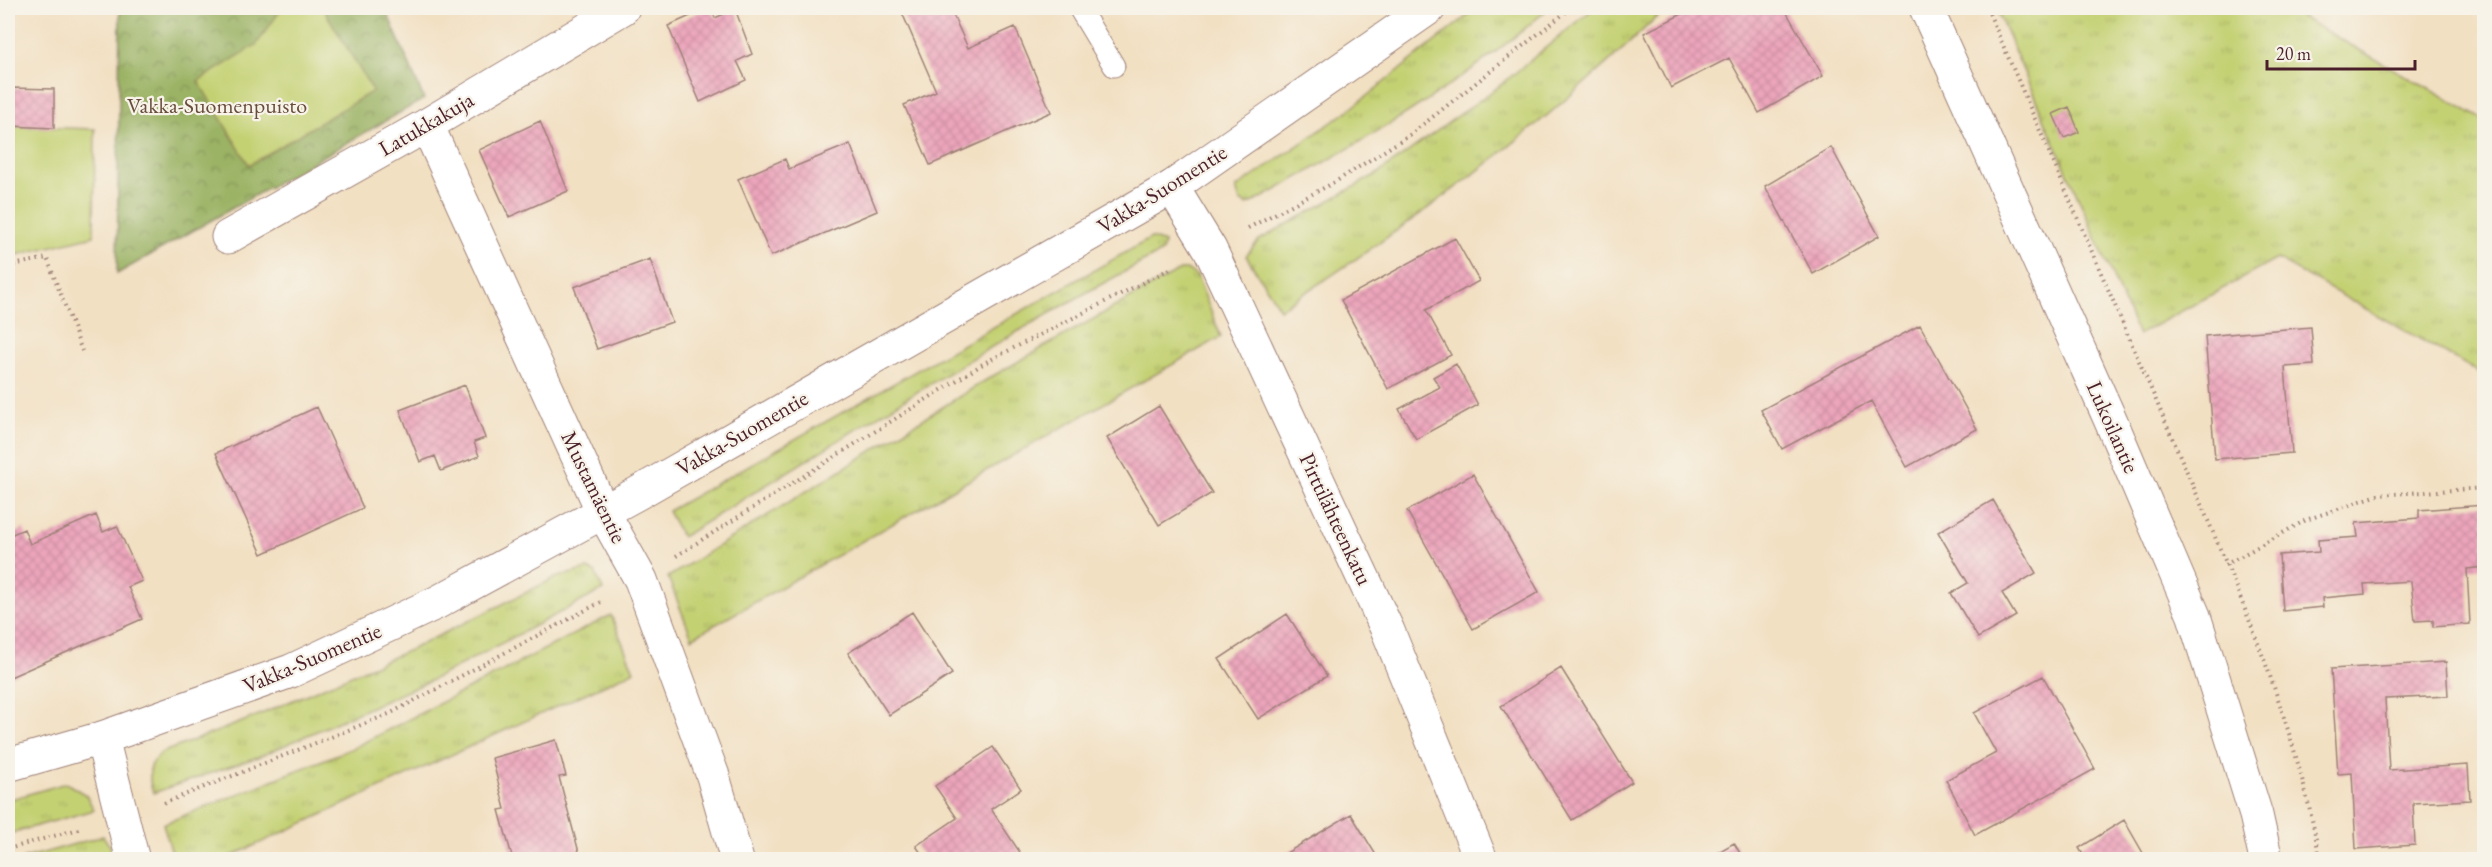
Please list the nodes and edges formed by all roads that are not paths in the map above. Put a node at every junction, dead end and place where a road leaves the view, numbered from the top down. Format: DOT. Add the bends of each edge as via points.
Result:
graph roads {
  1 [pos="623,8"];
  2 [pos="1079,8"];
  3 [pos="1429,8"];
  4 [pos="1926,8"];
  5 [pos="1114,66"];
  6 [pos="427,124"];
  7 [pos="1172,187"];
  8 [pos="228,237"];
  9 [pos="603,512"];
  10 [pos="102,738"];
  11 [pos="8,765"];
  12 [pos="133,860"];
  13 [pos="737,860"];
  14 [pos="1481,860"];
  15 [pos="2266,860"];
  1 -- 6 [label="street, Latukkakuja"];
  2 -- 5 [label="lane"];
  3 -- 7 [label="street, Vakka-Suomentie"];
  4 -- 15 [label="street, Lukoilantie" via="2183,588 2256,815"];
  6 -- 8 [label="street, Latukkakuja"];
  6 -- 9 [label="street, Mustamäentie"];
  7 -- 9 [label="street, Vakka-Suomentie"];
  7 -- 14 [label="street, Pirttilähteenkatu" via="1210,249 1388,631"];
  9 -- 10 [label="street, Vakka-Suomentie" via="438,602 291,671"];
  9 -- 13 [label="street, Mustamäentie" via="641,580 713,776"];
  10 -- 11 [label="street, Vakka-Suomentie"];
  10 -- 12 [label="street"];
}
